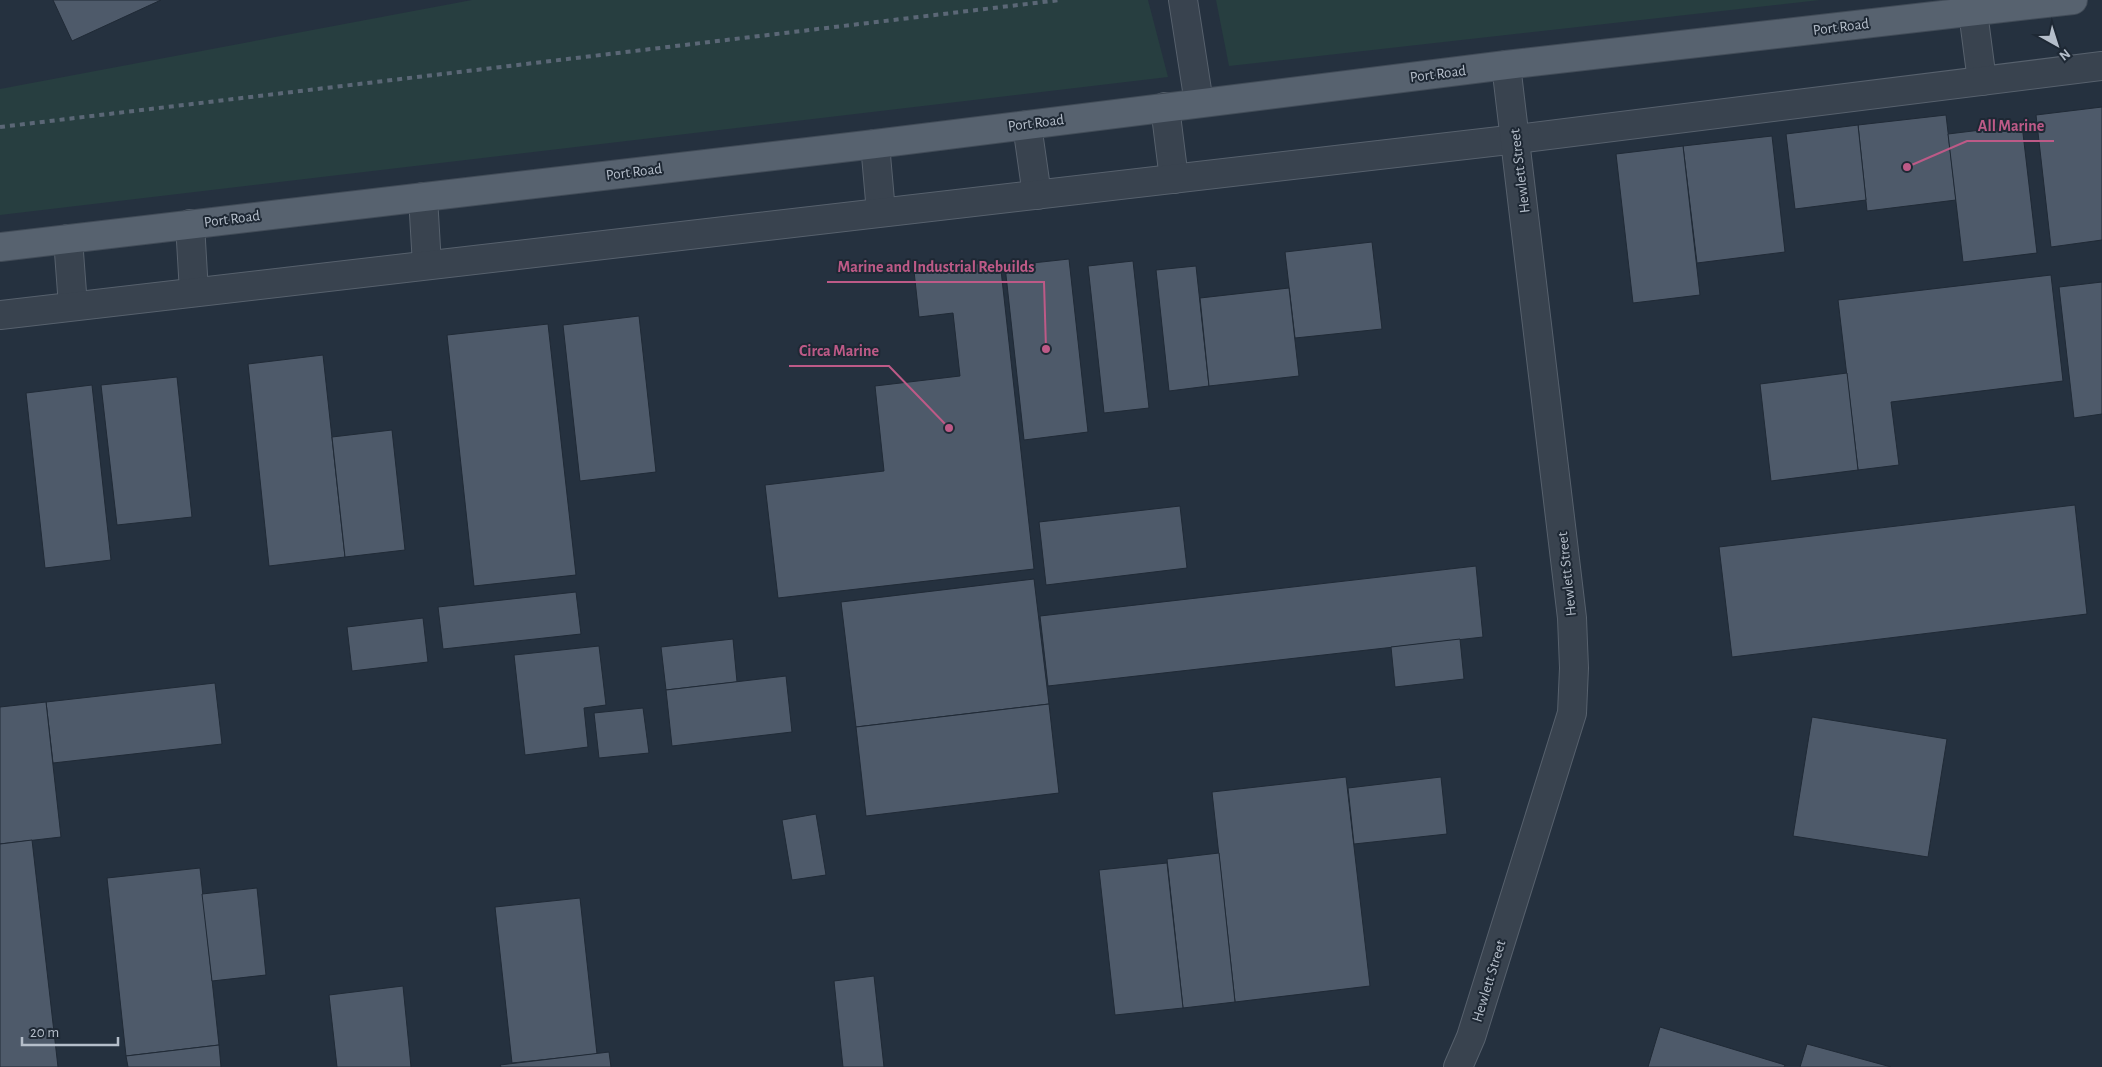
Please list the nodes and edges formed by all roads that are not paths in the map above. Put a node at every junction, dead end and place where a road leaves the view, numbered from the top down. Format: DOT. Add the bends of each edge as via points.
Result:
graph roads {
  1 [pos="1183,0"];
  2 [pos="2073,0"];
  3 [pos="1973,12"];
  4 [pos="1506,65"];
  5 [pos="2102,66"];
  6 [pos="1982,81"];
  7 [pos="1199,104"];
  8 [pos="1165,107"];
  9 [pos="1028,124"];
  10 [pos="1516,139"];
  11 [pos="875,144"];
  12 [pos="1174,179"];
  13 [pos="1037,195"];
  14 [pos="423,197"];
  15 [pos="881,212"];
  16 [pos="190,224"];
  17 [pos="68,238"];
  18 [pos="0,247"];
  19 [pos="427,265"];
  20 [pos="194,292"];
  21 [pos="73,306"];
  22 [pos="0,315"];
  23 [pos="1458,1067"];
  1 -- 7 [label="street"];
  2 -- 3 [label="main road, Port Road"];
  3 -- 4 [label="main road, Port Road"];
  3 -- 6 [label="street"];
  4 -- 7 [label="main road, Port Road"];
  4 -- 10 [label="street, Hewlett Street"];
  5 -- 6 [label="street"];
  6 -- 10 [label="street"];
  7 -- 8 [label="main road, Port Road"];
  8 -- 9 [label="main road, Port Road"];
  8 -- 12 [label="street"];
  9 -- 11 [label="main road, Port Road"];
  9 -- 13 [label="street"];
  10 -- 12 [label="street"];
  10 -- 23 [label="street, Hewlett Street" via="1572,618 1572,713 1471,1037"];
  11 -- 14 [label="main road, Port Road"];
  11 -- 15 [label="street"];
  12 -- 13 [label="street"];
  13 -- 15 [label="street"];
  14 -- 16 [label="main road, Port Road"];
  14 -- 19 [label="street"];
  15 -- 19 [label="street"];
  16 -- 17 [label="main road, Port Road"];
  16 -- 20 [label="street"];
  17 -- 18 [label="main road, Port Road"];
  17 -- 21 [label="street"];
  19 -- 20 [label="street"];
  20 -- 21 [label="street"];
  21 -- 22 [label="street"];
}
